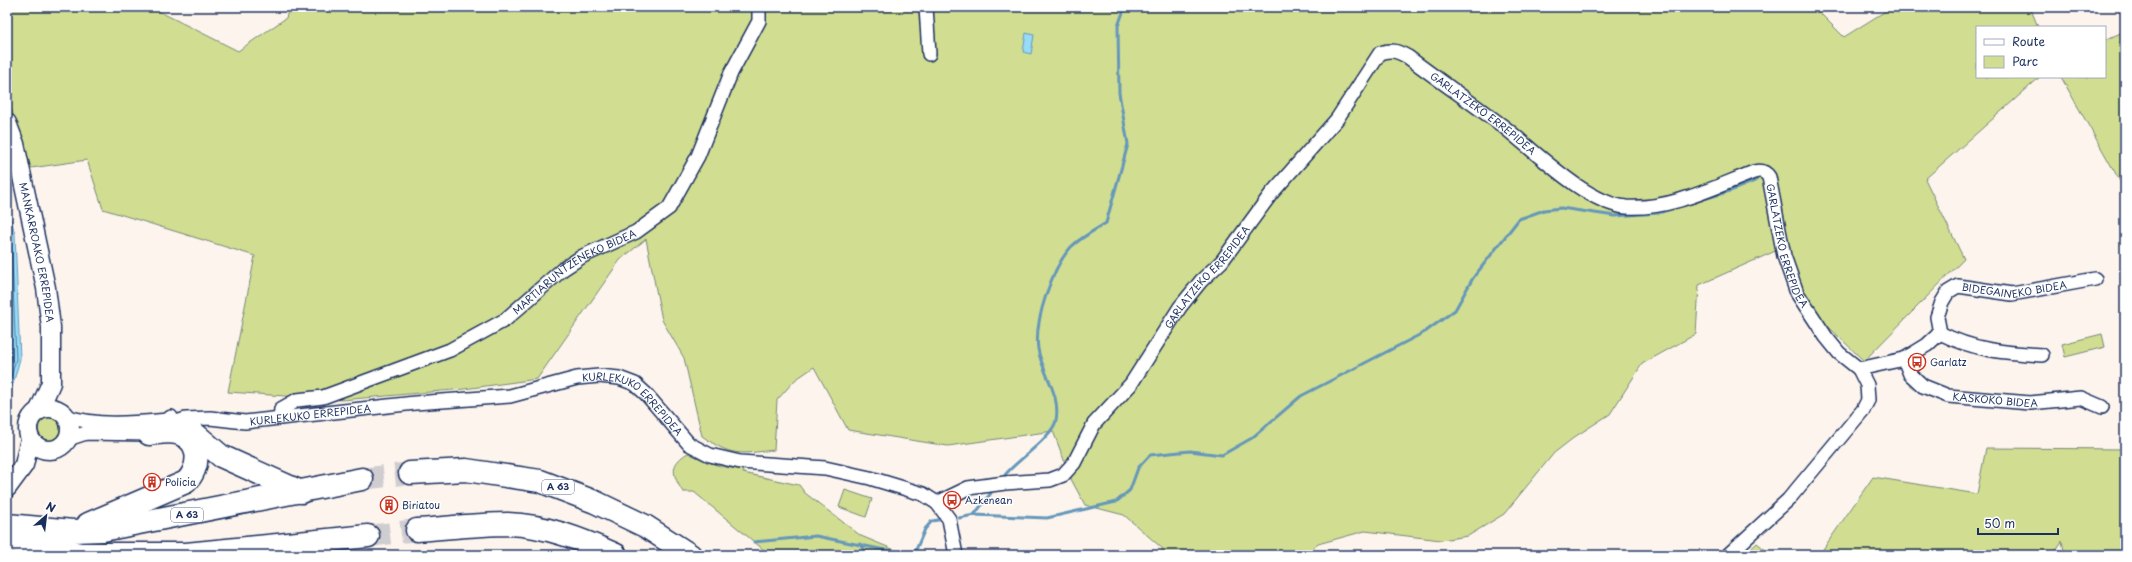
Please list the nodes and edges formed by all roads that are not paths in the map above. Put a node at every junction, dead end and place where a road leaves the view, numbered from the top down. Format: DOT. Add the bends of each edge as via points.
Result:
graph roads {
  1 [pos="760,7"];
  2 [pos="926,7"];
  3 [pos="929,54"];
  4 [pos="7,123"];
  5 [pos="2095,279"];
  6 [pos="1940,333"];
  7 [pos="2042,355"];
  8 [pos="1904,359"];
  9 [pos="1859,370"];
  10 [pos="51,383"];
  11 [pos="2102,407"];
  12 [pos="39,410"];
  13 [pos="63,413"];
  14 [pos="280,418"];
  15 [pos="172,421"];
  16 [pos="149,434"];
  17 [pos="30,439"];
  18 [pos="68,439"];
  19 [pos="49,451"];
  20 [pos="24,465"];
  21 [pos="410,473"];
  22 [pos="362,479"];
  23 [pos="7,488"];
  24 [pos="301,492"];
  25 [pos="937,503"];
  26 [pos="8,530"];
  27 [pos="417,530"];
  28 [pos="73,531"];
  29 [pos="82,554"];
  30 [pos="321,555"];
  31 [pos="616,555"];
  32 [pos="690,555"];
  33 [pos="956,555"];
  34 [pos="1728,555"];
  1 -- 14 [label="street, MARTIARUNTZENEKO BIDEA" via="759,21 731,73 698,156 669,208 636,232 584,256 563,269 505,320 444,353 323,397 297,400 281,409"];
  2 -- 3 [label="street"];
  4 -- 10 [label="main road, MANKARROAKO ERREPIDEA" via="15,144 46,288 51,327"];
  5 -- 6 [label="street, BIDEGAINEKO BIDEA" via="2012,294 1958,286 1948,292 1942,302 1937,317"];
  6 -- 7 [label="street" via="1954,340 1997,352"];
  6 -- 8 [label="street" via="1927,345"];
  8 -- 9 [label="street"];
  8 -- 11 [label="street, KASKOKO BIDEA" via="1910,374 1923,386 1948,396 2030,403 2081,398"];
  9 -- 25 [label="street, GARLATZEKO ERREPIDEA" via="1839,353 1796,294 1784,256 1767,173 1754,172 1659,204 1638,207 1608,203 1580,188 1502,126 1408,58 1397,51 1389,50 1380,53 1337,119 1271,194 1222,261 1201,281 1180,307 1130,384 1094,424 1074,464 1063,475 1050,480 968,488"];
  9 -- 34 [label="street, GARLATZEKO ERREPIDEA" via="1867,385 1868,400 1863,410 1788,500"];
  10 -- 12 [label="main road, MANKARROAKO ERREPIDEA"];
  10 -- 13 [label="main road, MANKARROAKO ERREPIDEA"];
  12 -- 13 [label="main road" via="50,408"];
  12 -- 17 [label="main road" via="28,423"];
  13 -- 15 [label="street" via="85,421 134,424"];
  13 -- 18 [label="main road" via="70,427"];
  14 -- 15 [label="street, KURLEKUKO ERREPIDEA" via="245,422 210,418"];
  14 -- 25 [label="street, KURLEKUKO ERREPIDEA" via="415,403 510,396 577,378 619,378 635,384 689,444 710,455 740,462 825,468 923,494"];
  15 -- 16 [label="street"];
  15 -- 24 [label="highway" via="194,431 221,456"];
  16 -- 18 [label="street" via="91,433"];
  16 -- 28 [label="highway" via="169,432 188,438 193,444 197,459 197,466 190,478 178,486"];
  17 -- 19 [label="main road" via="38,448"];
  17 -- 20 [label="main road"];
  18 -- 19 [label="main road" via="60,447"];
  19 -- 20 [label="main road"];
  20 -- 23 [label="main road"];
  21 -- 32 [label="highway, A 63" via="466,470 540,481 595,502 645,526"];
  22 -- 24 [label="highway, A 63"];
  24 -- 28 [label="highway, A 63" via="138,525"];
  25 -- 33 [label="street, KURLEKUKO ERREPIDEA" via="949,519"];
  26 -- 28 [label="highway, A 63"];
  26 -- 29 [label="highway, A 63"];
  27 -- 31 [label="highway" via="509,524 549,530"];
  29 -- 30 [label="highway, A 63" via="186,554 358,537"];
}
